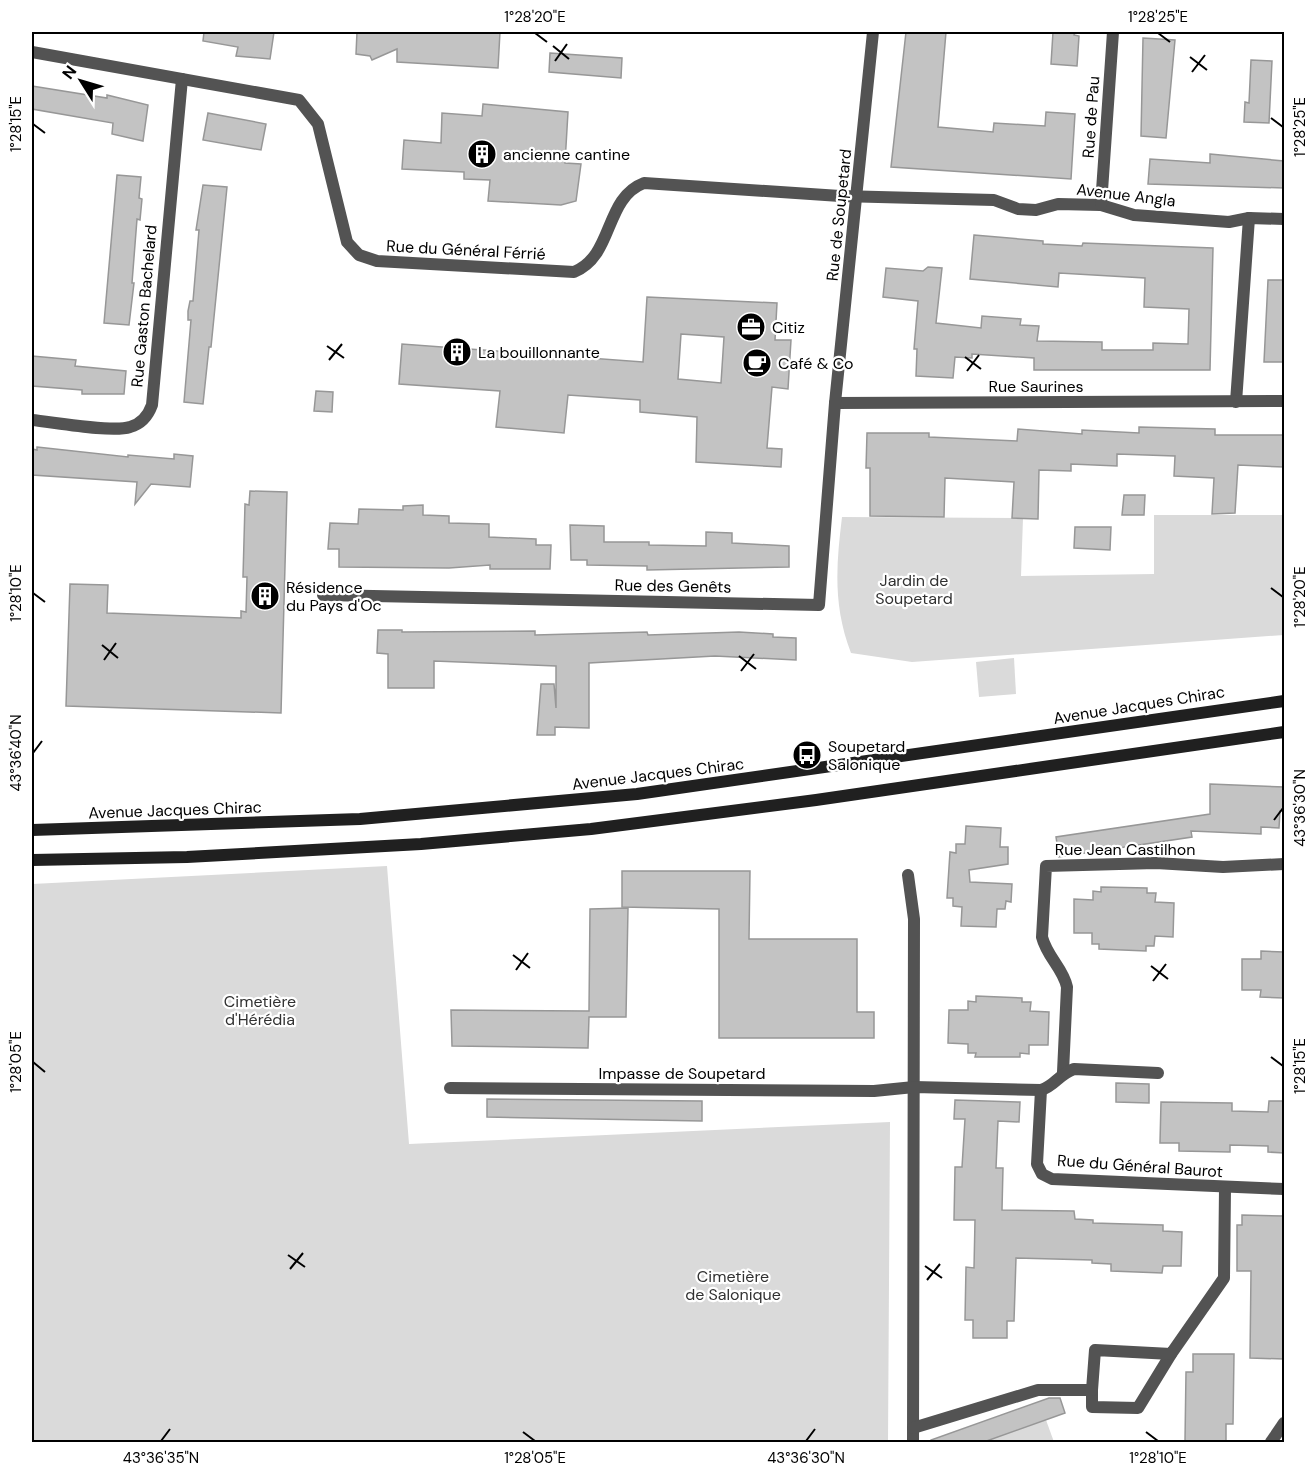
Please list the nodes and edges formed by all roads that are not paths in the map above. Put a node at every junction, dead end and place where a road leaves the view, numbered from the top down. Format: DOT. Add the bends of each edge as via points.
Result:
graph roads {
  1 [pos="873,32"];
  2 [pos="1113,32"];
  3 [pos="32,52"];
  4 [pos="182,79"];
  5 [pos="858,196"];
  6 [pos="1101,205"];
  7 [pos="1249,218"];
  8 [pos="1284,219"];
  9 [pos="1284,401"];
  10 [pos="1236,402"];
  11 [pos="835,403"];
  12 [pos="32,420"];
  13 [pos="323,596"];
  14 [pos="1284,700"];
  15 [pos="1284,732"];
  16 [pos="32,831"];
  17 [pos="32,860"];
  18 [pos="1279,864"];
  19 [pos="908,875"];
  20 [pos="1063,1072"];
  21 [pos="1158,1073"];
  22 [pos="914,1087"];
  23 [pos="450,1088"];
  24 [pos="1041,1090"];
  25 [pos="1225,1188"];
  26 [pos="1284,1189"];
  27 [pos="1171,1354"];
  28 [pos="1092,1390"];
  29 [pos="1284,1423"];
  30 [pos="913,1428"];
  31 [pos="913,1443"];
  32 [pos="1271,1443"];
  1 -- 5 [label="street, Rue de Soupetard"];
  2 -- 6 [label="street, Rue de Pau"];
  3 -- 4 [label="street, Rue du Général Férrié"];
  4 -- 5 [label="street, Rue du Général Férrié" via="290,97 306,107 318,124 343,234 359,255 377,261 574,272 592,261 622,201 634,187 644,183"];
  4 -- 12 [label="street, Rue Gaston Bachelard" via="152,405 141,422 124,429"];
  5 -- 6 [label="street, Avenue Angla" via="994,200 1018,209 1036,210 1058,204"];
  5 -- 11 [label="street, Rue de Soupetard"];
  6 -- 7 [label="street, Avenue Angla" via="1134,215 1229,222"];
  7 -- 8 [label="street, Avenue Angla"];
  7 -- 10 [label="street"];
  9 -- 10 [label="street, Rue Saurines"];
  10 -- 11 [label="street, Rue Saurines"];
  11 -- 13 [label="street, Rue des Genêts" via="819,605"];
  14 -- 16 [label="main road, Avenue Jacques Chirac" via="637,794 360,819"];
  15 -- 17 [label="main road" via="591,829 421,844 187,857"];
  18 -- 20 [label="street, Rue Jean Castilhon" via="1046,866 1042,937 1044,948 1065,977 1067,987"];
  19 -- 22 [label="street" via="914,919"];
  20 -- 21 [label="street" via="1074,1069"];
  20 -- 24 [label="street" via="1054,1084"];
  22 -- 23 [label="street, Impasse de Soupetard" via="874,1091"];
  22 -- 24 [label="street, Impasse de Soupetard"];
  22 -- 30 [label="street"];
  24 -- 25 [label="street, Rue du Général Baurot" via="1037,1164 1042,1174 1052,1179"];
  25 -- 26 [label="street, Rue du Général Baurot"];
  25 -- 27 [label="street" via="1224,1278"];
  27 -- 28 [label="street" via="1095,1350"];
  27 -- 28 [label="street" via="1138,1408 1092,1407"];
  28 -- 30 [label="street" via="1038,1390"];
  29 -- 32 [label="street"];
  30 -- 31 [label="street"];
}
